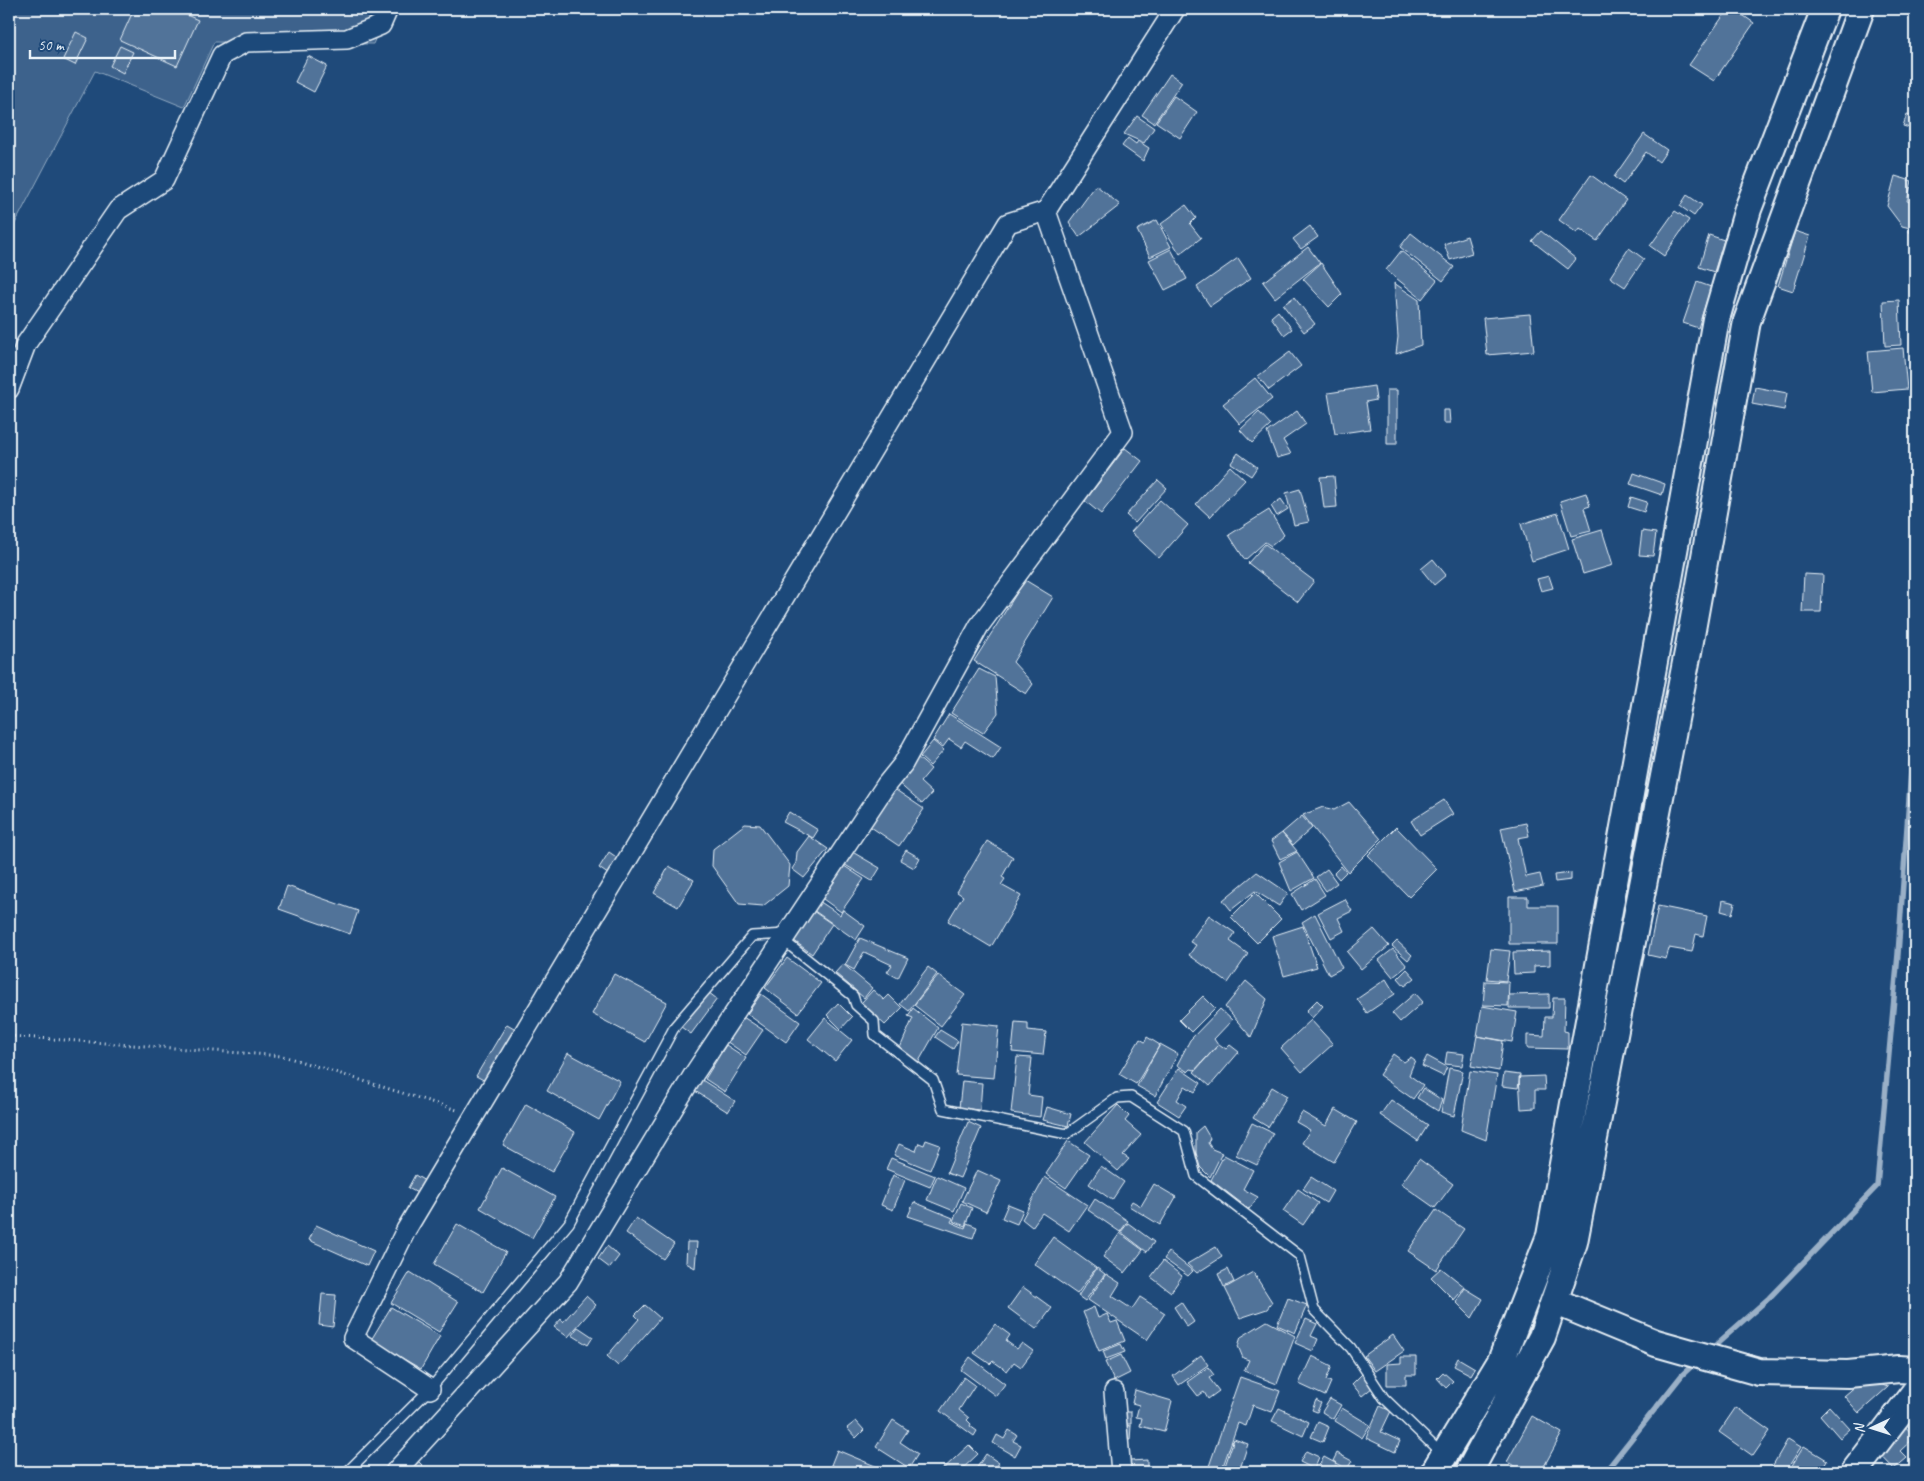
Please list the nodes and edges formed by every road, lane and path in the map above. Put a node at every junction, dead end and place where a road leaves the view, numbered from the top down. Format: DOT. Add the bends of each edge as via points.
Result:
graph roads {
  1 [pos="388,9"];
  2 [pos="1175,9"];
  3 [pos="1825,9"];
  4 [pos="1861,9"];
  5 [pos="1046,211"];
  6 [pos="9,389"];
  7 [pos="785,937"];
  8 [pos="9,1036"];
  9 [pos="475,1116"];
  10 [pos="1554,1301"];
  11 [pos="1915,1370"];
  12 [pos="430,1389"];
  13 [pos="1114,1392"];
  14 [pos="1915,1392"];
  15 [pos="1439,1464"];
  16 [pos="347,1472"];
  17 [pos="395,1472"];
  18 [pos="1121,1472"];
  19 [pos="1469,1472"];
  20 [pos="1854,1472"];
  1 -- 6 [label="street" via="381,25 347,39 246,42 222,55 164,180 118,210 26,344"];
  2 -- 5 [label="street"];
  3 -- 15 [label="main road" via="1748,209 1716,319 1550,1236 1502,1361"];
  4 -- 10 [label="main road" via="1747,321 1684,672 1574,1242"];
  5 -- 7 [label="street" via="1123,432 979,626 903,764"];
  5 -- 9 [label="street" via="1008,223"];
  7 -- 12 [label="lane" via="752,936 675,1026 569,1223"];
  7 -- 15 [label="lane" via="853,996 856,1005 874,1021 875,1035 933,1080 943,1109 1067,1134 1117,1098 1131,1097 1184,1131 1196,1176 1300,1256 1314,1310 1351,1348 1384,1398"];
  7 -- 17 [label="street" via="694,1074 568,1282"];
  8 -- 9 [label="path" via="283,1056"];
  9 -- 12 [label="street" via="406,1230 353,1338"];
  10 -- 11 [label="main road" via="1656,1342 1758,1372 1848,1374"];
  10 -- 19 [label="main road" via="1542,1337"];
  12 -- 16 [label="lane"];
  13 -- 18 [label="street"];
  14 -- 20 [label="main road"];
}
